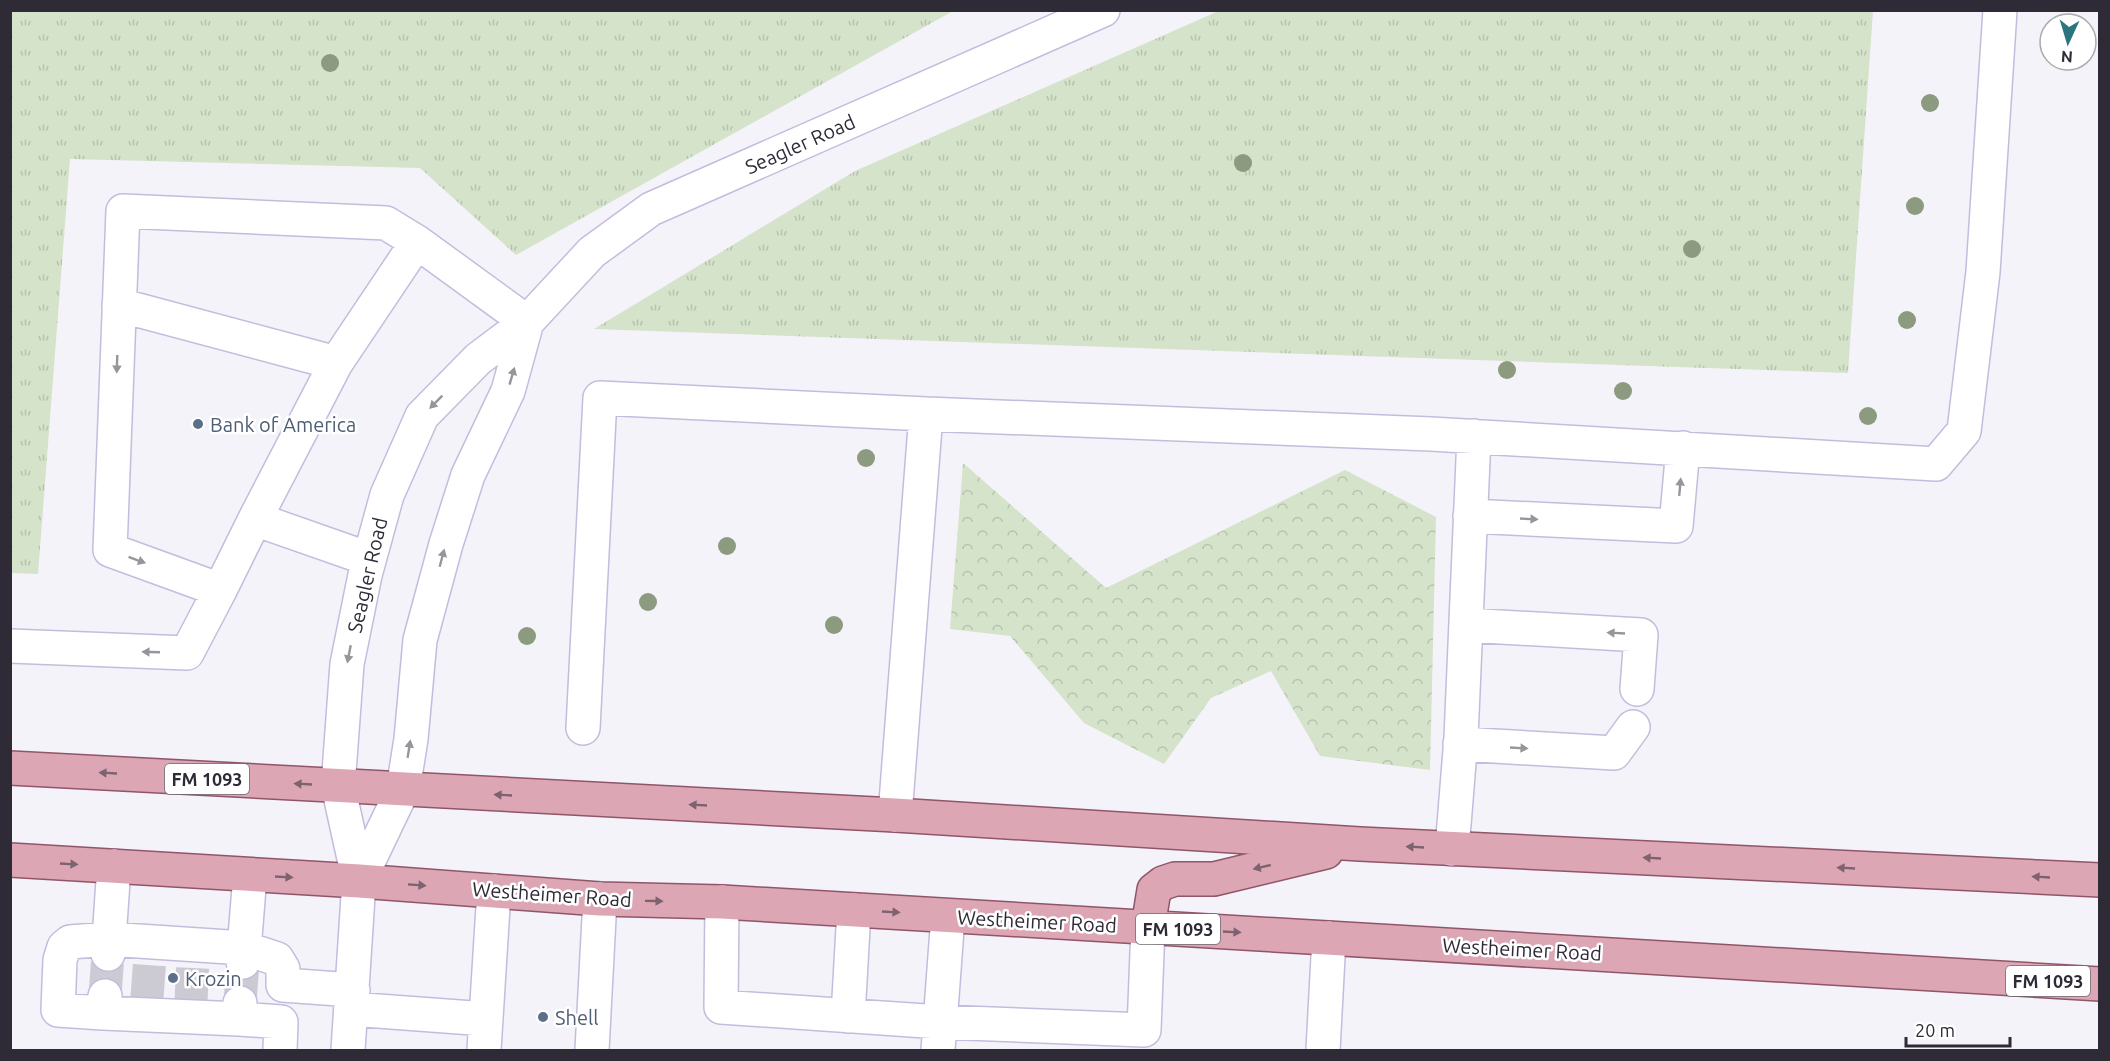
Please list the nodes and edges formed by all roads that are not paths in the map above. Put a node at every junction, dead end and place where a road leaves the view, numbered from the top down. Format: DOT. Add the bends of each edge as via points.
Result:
graph roads {
  1 [pos="1103,10"];
  2 [pos="2000,10"];
  3 [pos="417,242"];
  4 [pos="119,305"];
  5 [pos="528,322"];
  6 [pos="336,363"];
  7 [pos="926,414"];
  8 [pos="1474,436"];
  9 [pos="1683,448"];
  10 [pos="1470,516"];
  11 [pos="255,519"];
  12 [pos="369,560"];
  13 [pos="220,590"];
  14 [pos="1466,625"];
  15 [pos="10,646"];
  16 [pos="1637,689"];
  17 [pos="1634,727"];
  18 [pos="584,728"];
  19 [pos="1461,744"];
  20 [pos="10,768"];
  21 [pos="338,786"];
  22 [pos="403,789"];
  23 [pos="895,815"];
  24 [pos="1360,844"];
  25 [pos="1452,849"];
  26 [pos="10,860"];
  27 [pos="114,867"];
  28 [pos="250,875"];
  29 [pos="2100,880"];
  30 [pos="359,881"];
  31 [pos="494,891"];
  32 [pos="600,899"];
  33 [pos="722,902"];
  34 [pos="854,910"];
  35 [pos="948,916"];
  36 [pos="1148,927"];
  37 [pos="1329,938"];
  38 [pos="108,946"];
  39 [pos="244,955"];
  40 [pos="2100,984"];
  41 [pos="284,985"];
  42 [pos="352,999"];
  43 [pos="848,1016"];
  44 [pos="485,1035"];
  45 [pos="281,1036"];
  46 [pos="939,1036"];
  47 [pos="1143,1040"];
  48 [pos="348,1050"];
  49 [pos="592,1050"];
  50 [pos="1323,1050"];
  1 -- 5 [label="street, Seagler Road" via="651,209 592,252"];
  2 -- 9 [label="street" via="1983,272 1964,431 1936,464"];
  3 -- 4 [label="street" via="386,223 123,211"];
  3 -- 5 [label="street"];
  3 -- 6 [label="street"];
  4 -- 6 [label="street"];
  4 -- 13 [label="street, one-way" via="110,550"];
  5 -- 12 [label="street, Seagler Road, one-way" via="478,359 422,416 387,495"];
  22 -- 5 [label="street, Seagler Road, one-way" via="420,640 468,475 508,391"];
  6 -- 11 [label="street"];
  7 -- 8 [label="street"];
  7 -- 18 [label="street" via="600,398"];
  7 -- 23 [label="street"];
  8 -- 9 [label="street"];
  8 -- 10 [label="street"];
  10 -- 9 [label="street, one-way" via="1676,526"];
  10 -- 14 [label="street"];
  11 -- 12 [label="street"];
  11 -- 13 [label="street"];
  12 -- 21 [label="street, Seagler Road, one-way" via="347,664"];
  13 -- 15 [label="street, one-way" via="187,653"];
  16 -- 14 [label="street, one-way" via="1641,635"];
  14 -- 19 [label="street"];
  19 -- 17 [label="street, one-way" via="1614,753"];
  19 -- 25 [label="street"];
  21 -- 20 [label="main road, FM 1093, one-way"];
  21 -- 22 [label="main road, FM 1093"];
  21 -- 30 [label="street, Seagler Road"];
  23 -- 22 [label="main road, FM 1093, one-way"];
  22 -- 30 [label="street, Seagler Road"];
  23 -- 24 [label="main road, FM 1093"];
  25 -- 24 [label="main road, FM 1093, one-way"];
  24 -- 36 [label="main road, one-way" via="1214,879 1174,879 1163,883 1154,890"];
  29 -- 25 [label="main road, FM 1093, one-way"];
  26 -- 27 [label="main road, Westheimer Road / FM 1093, one-way"];
  27 -- 28 [label="main road, Westheimer Road / FM 1093"];
  27 -- 38 [label="street"];
  28 -- 30 [label="main road, Westheimer Road / FM 1093, one-way"];
  28 -- 39 [label="street"];
  30 -- 31 [label="main road, Westheimer Road / FM 1093, one-way"];
  30 -- 42 [label="street, Seagler Road"];
  31 -- 32 [label="main road, Westheimer Road / FM 1093"];
  31 -- 44 [label="street"];
  32 -- 33 [label="main road, Westheimer Road / FM 1093, one-way"];
  32 -- 49 [label="street"];
  33 -- 34 [label="main road, Westheimer Road / FM 1093"];
  33 -- 43 [label="street" via="721,1007"];
  34 -- 35 [label="main road, Westheimer Road / FM 1093, one-way"];
  34 -- 43 [label="street"];
  35 -- 36 [label="main road, Westheimer Road / FM 1093"];
  35 -- 46 [label="street"];
  36 -- 37 [label="main road, Westheimer Road / FM 1093, one-way"];
  36 -- 47 [label="street"];
  37 -- 40 [label="main road, Westheimer Road / FM 1093"];
  37 -- 50 [label="street"];
  38 -- 39 [label="street"];
  38 -- 45 [label="street" via="70,942 64,947 58,1010 104,1004 240,1011"];
  39 -- 41 [label="street" via="277,959 283,969"];
  41 -- 42 [label="street"];
  41 -- 45 [label="street"];
  42 -- 44 [label="street"];
  42 -- 48 [label="street, Seagler Road"];
  43 -- 46 [label="street"];
  46 -- 47 [label="street"];
}
